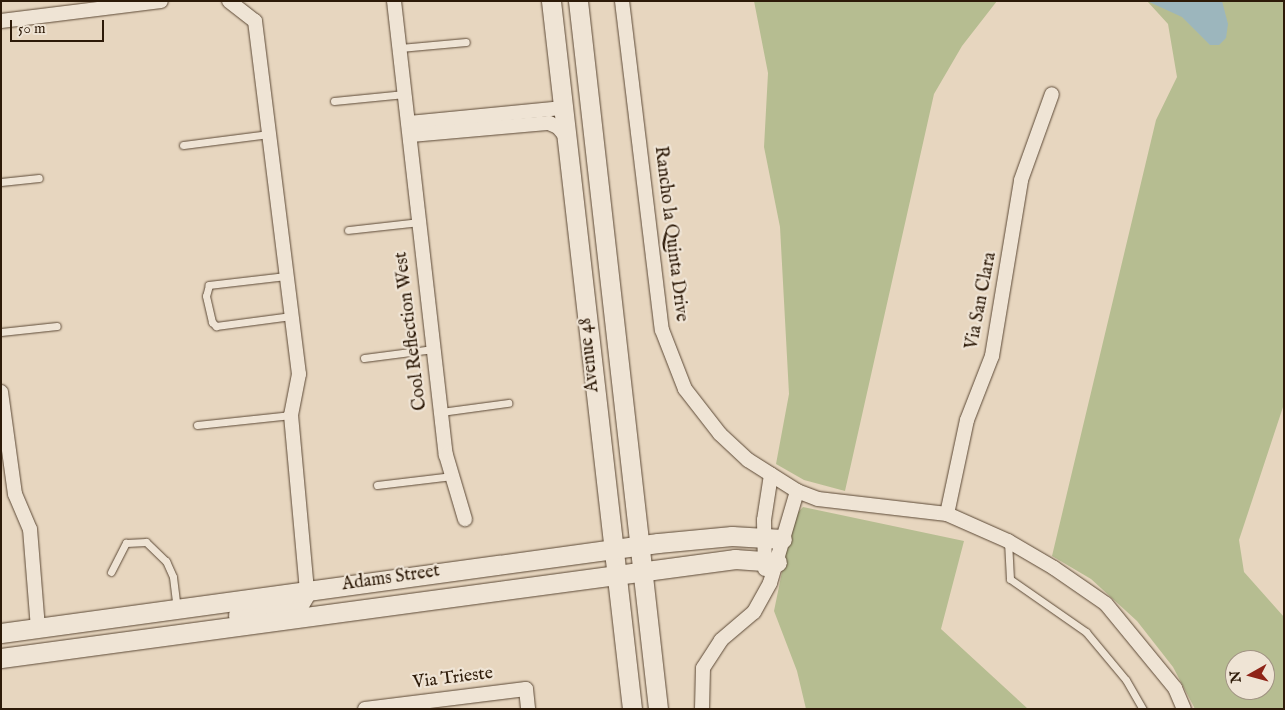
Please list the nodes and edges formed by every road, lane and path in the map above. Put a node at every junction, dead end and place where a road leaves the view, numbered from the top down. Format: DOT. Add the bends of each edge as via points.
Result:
graph roads {
  1 [pos="161,1"];
  2 [pos="229,1"];
  3 [pos="394,1"];
  4 [pos="551,1"];
  5 [pos="578,1"];
  6 [pos="622,1"];
  7 [pos="1,21"];
  8 [pos="466,42"];
  9 [pos="400,48"];
  10 [pos="405,94"];
  11 [pos="1052,94"];
  12 [pos="334,101"];
  13 [pos="563,108"];
  14 [pos="410,129"];
  15 [pos="269,134"];
  16 [pos="566,137"];
  17 [pos="183,145"];
  18 [pos="39,178"];
  19 [pos="1,182"];
  20 [pos="419,222"];
  21 [pos="348,230"];
  22 [pos="606,262"];
  23 [pos="286,276"];
  24 [pos="291,316"];
  25 [pos="57,326"];
  26 [pos="1,332"];
  27 [pos="434,349"];
  28 [pos="364,358"];
  29 [pos="1,392"];
  30 [pos="508,403"];
  31 [pos="441,412"];
  32 [pos="291,415"];
  33 [pos="197,425"];
  34 [pos="771,474"];
  35 [pos="452,476"];
  36 [pos="377,485"];
  37 [pos="797,490"];
  38 [pos="947,514"];
  39 [pos="465,519"];
  40 [pos="773,538"];
  41 [pos="1008,541"];
  42 [pos="638,546"];
  43 [pos="612,550"];
  44 [pos="771,562"];
  45 [pos="111,572"];
  46 [pos="641,572"];
  47 [pos="615,576"];
  48 [pos="307,591"];
  49 [pos="177,609"];
  50 [pos="38,628"];
  51 [pos="222,630"];
  52 [pos="1,633"];
  53 [pos="1,658"];
  54 [pos="365,709"];
  55 [pos="528,709"];
  56 [pos="632,709"];
  57 [pos="658,709"];
  58 [pos="702,709"];
  59 [pos="1143,709"];
  60 [pos="1184,709"];
  1 -- 7 [label="street"];
  2 -- 15 [label="street" via="255,21"];
  3 -- 9 [label="street, Cool Reflection West"];
  4 -- 13 [label="street, Avenue 48"];
  5 -- 22 [label="street, Avenue 48"];
  6 -- 34 [label="street, Rancho la Quinta Drive" via="662,330 685,389 720,434 748,460"];
  8 -- 9 [label="lane"];
  9 -- 10 [label="street, Cool Reflection West"];
  10 -- 12 [label="lane"];
  10 -- 14 [label="street, Cool Reflection West"];
  11 -- 38 [label="street, Via San Clara" via="1021,180 992,356 967,420"];
  13 -- 14 [label="street"];
  13 -- 16 [label="street, Avenue 48"];
  13 -- 22 [label="street" via="572,114 579,126 591,225"];
  14 -- 16 [label="street" via="548,123 558,127"];
  14 -- 20 [label="street, Cool Reflection West"];
  15 -- 17 [label="lane"];
  15 -- 23 [label="street"];
  16 -- 43 [label="street, Avenue 48"];
  18 -- 19 [label="lane"];
  20 -- 21 [label="lane"];
  20 -- 27 [label="street, Cool Reflection West"];
  22 -- 42 [label="street, Avenue 48"];
  23 -- 24 [label="street"];
  23 -- 24 [label="lane" via="209,285 207,302 216,326"];
  24 -- 32 [label="street" via="298,374"];
  25 -- 26 [label="lane"];
  27 -- 28 [label="lane"];
  27 -- 31 [label="street, Cool Reflection West"];
  29 -- 50 [label="street" via="15,494 30,529"];
  30 -- 31 [label="lane"];
  31 -- 35 [label="street, Cool Reflection West"];
  32 -- 33 [label="lane"];
  32 -- 48 [label="street"];
  34 -- 37 [label="street, Rancho la Quinta Drive"];
  34 -- 40 [label="street"];
  35 -- 36 [label="lane"];
  35 -- 39 [label="street, Cool Reflection West"];
  37 -- 38 [label="street, Rancho la Quinta Drive" via="818,499"];
  37 -- 40 [label="street"];
  38 -- 41 [label="street, Rancho la Quinta Drive"];
  40 -- 42 [label="street, Adams Street" via="732,536"];
  40 -- 44 [label="street"];
  41 -- 59 [label="lane" via="1010,580 1086,632 1126,680"];
  41 -- 60 [label="street, Rancho la Quinta Drive" via="1106,604 1175,688"];
  42 -- 43 [label="street, Adams Street"];
  42 -- 46 [label="street, Avenue 48"];
  43 -- 47 [label="street, Avenue 48"];
  43 -- 48 [label="street, Adams Street"];
  44 -- 46 [label="street, Adams Street" via="735,558"];
  44 -- 58 [label="street" via="767,590 754,612 721,640 703,668"];
  45 -- 49 [label="lane" via="126,543 146,542 166,562 173,577"];
  46 -- 47 [label="street, Adams Street"];
  46 -- 57 [label="street, Avenue 48"];
  47 -- 51 [label="street, Adams Street"];
  47 -- 56 [label="street, Avenue 48"];
  48 -- 49 [label="street, Adams Street"];
  48 -- 51 [label="street" via="298,606 238,615"];
  49 -- 50 [label="street, Adams Street"];
  50 -- 52 [label="street, Adams Street"];
  51 -- 53 [label="street, Adams Street"];
  54 -- 55 [label="street, Via Trieste" via="526,689"];
}
